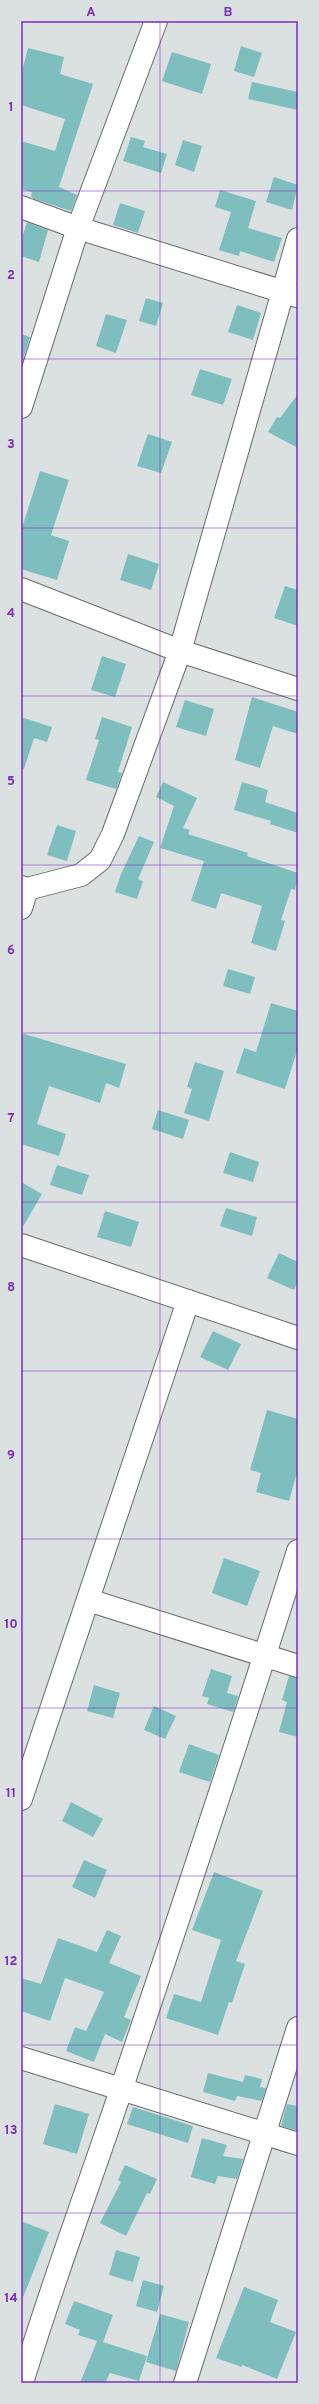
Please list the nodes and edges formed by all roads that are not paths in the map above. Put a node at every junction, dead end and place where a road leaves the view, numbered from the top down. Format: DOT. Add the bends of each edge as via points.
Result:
graph roads {
  1 [pos="156,21"];
  2 [pos="21,207"];
  3 [pos="78,228"];
  4 [pos="298,239"];
  5 [pos="291,294"];
  6 [pos="21,407"];
  7 [pos="21,589"];
  8 [pos="180,651"];
  9 [pos="298,689"];
  10 [pos="23,895"];
  11 [pos="21,1245"];
  12 [pos="188,1301"];
  13 [pos="298,1338"];
  14 [pos="298,1552"];
  15 [pos="88,1600"];
  16 [pos="265,1654"];
  17 [pos="298,1666"];
  18 [pos="21,1799"];
  19 [pos="298,2028"];
  20 [pos="21,2058"];
  21 [pos="122,2089"];
  22 [pos="264,2134"];
  23 [pos="298,2144"];
  24 [pos="22,2383"];
  25 [pos="185,2383"];
  1 -- 3 [label="street"];
  2 -- 3 [label="street"];
  3 -- 5 [label="street"];
  3 -- 6 [label="street"];
  4 -- 5 [label="street"];
  5 -- 8 [label="street"];
  7 -- 8 [label="street"];
  8 -- 9 [label="street"];
  8 -- 10 [label="street" via="113,834 100,860 81,875"];
  11 -- 12 [label="street"];
  12 -- 13 [label="street"];
  12 -- 15 [label="street"];
  14 -- 16 [label="street"];
  15 -- 16 [label="street"];
  15 -- 18 [label="street"];
  16 -- 17 [label="street"];
  16 -- 21 [label="street"];
  19 -- 22 [label="street"];
  20 -- 21 [label="street"];
  21 -- 22 [label="street"];
  21 -- 24 [label="street" via="41,2318"];
  22 -- 23 [label="street"];
  22 -- 25 [label="street"];
}
